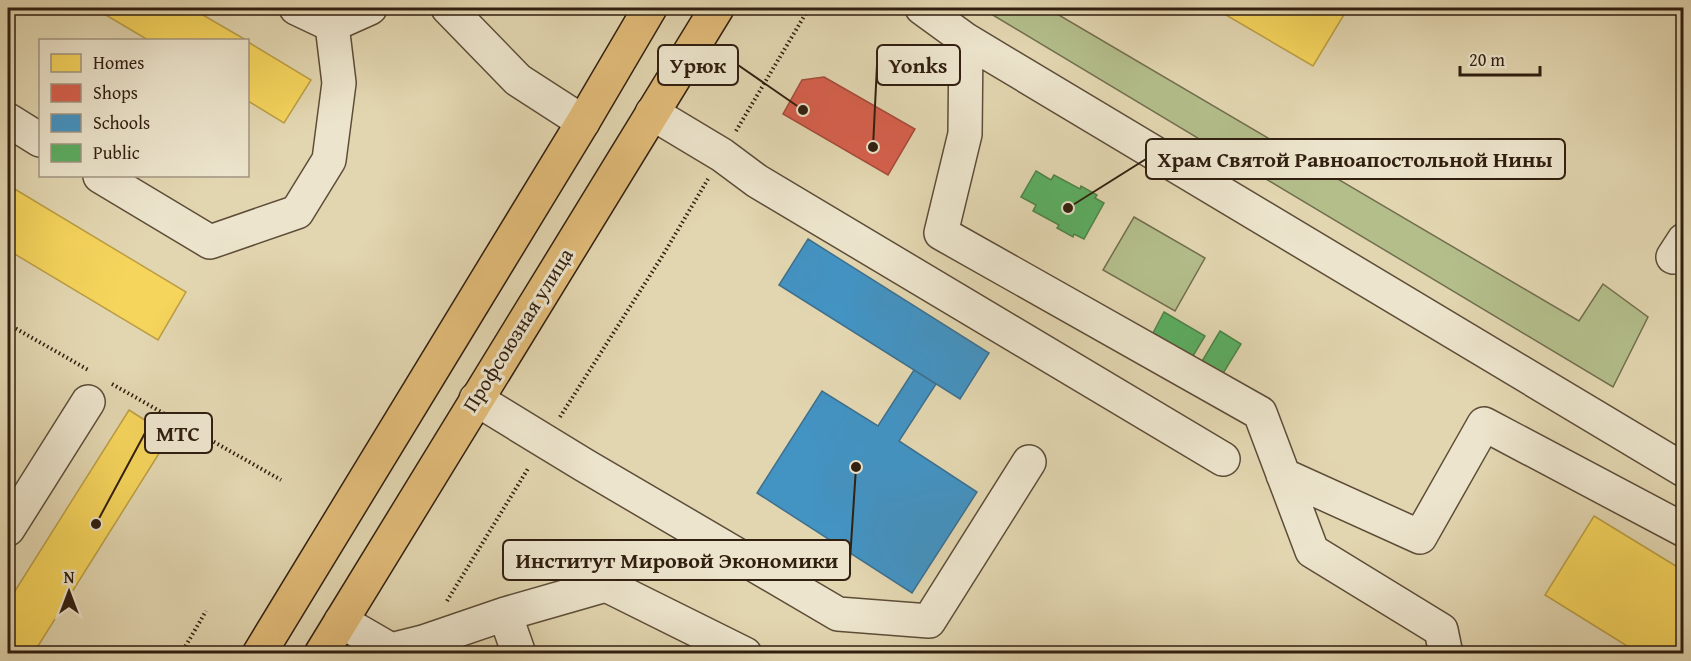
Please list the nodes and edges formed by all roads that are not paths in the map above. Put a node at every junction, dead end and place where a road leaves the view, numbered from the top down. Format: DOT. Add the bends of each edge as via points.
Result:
graph roads {
  1 [pos="296,8"];
  2 [pos="370,8"];
  3 [pos="448,8"];
  4 [pos="650,8"];
  5 [pos="717,8"];
  6 [pos="922,8"];
  7 [pos="332,25"];
  8 [pos="966,40"];
  9 [pos="652,113"];
  10 [pos="8,120"];
  11 [pos="583,122"];
  12 [pos="39,139"];
  13 [pos="102,177"];
  14 [pos="98,386"];
  15 [pos="476,399"];
  16 [pos="1223,459"];
  17 [pos="1029,462"];
  18 [pos="1683,470"];
  19 [pos="1283,475"];
  20 [pos="8,530"];
  21 [pos="1683,530"];
  22 [pos="504,614"];
  23 [pos="340,621"];
  24 [pos="259,654"];
  25 [pos="321,654"];
  26 [pos="519,654"];
  27 [pos="745,654"];
  28 [pos="1446,654"];
  1 -- 7 [label="lane"];
  2 -- 7 [label="lane"];
  3 -- 11 [label="lane" via="518,80"];
  4 -- 11 [label="main road"];
  5 -- 9 [label="main road, Профсоюзная улица"];
  6 -- 8 [label="lane"];
  7 -- 13 [label="lane" via="339,83 329,160 297,212 210,242"];
  8 -- 18 [label="lane"];
  8 -- 19 [label="lane" via="965,134 941,233 1260,413"];
  9 -- 15 [label="main road, Профсоюзная улица"];
  9 -- 16 [label="lane" via="757,181"];
  10 -- 12 [label="lane"];
  11 -- 24 [label="main road"];
  14 -- 20 [label="lane"];
  15 -- 17 [label="lane" via="838,614 928,621"];
  15 -- 23 [label="main road, Профсоюзная улица"];
  19 -- 21 [label="lane" via="1420,537 1484,424"];
  19 -- 28 [label="lane" via="1312,551 1442,630"];
  22 -- 23 [label="lane" via="391,650"];
  22 -- 26 [label="lane"];
  22 -- 27 [label="lane" via="606,585"];
  23 -- 25 [label="main road, Профсоюзная улица"];
}
